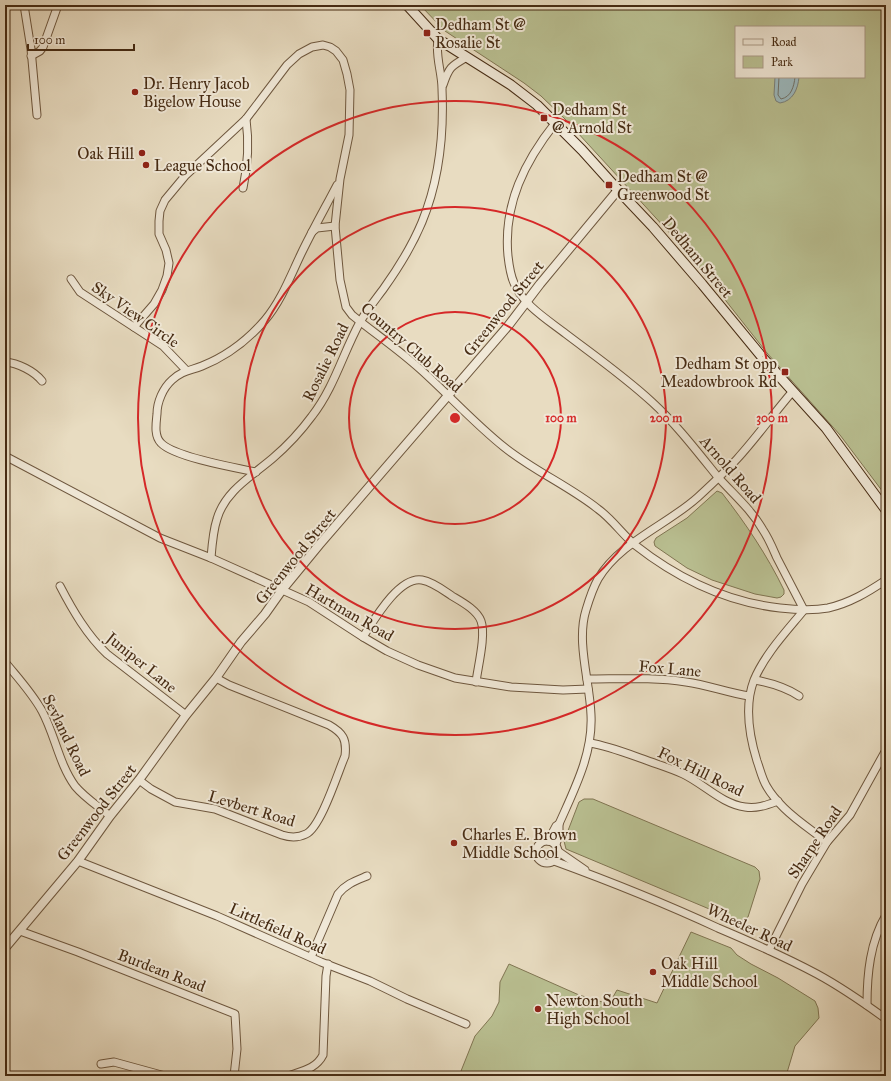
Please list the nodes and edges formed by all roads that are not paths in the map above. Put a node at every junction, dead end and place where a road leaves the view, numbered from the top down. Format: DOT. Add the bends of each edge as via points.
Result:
graph roads {
  1 [pos="24,5"];
  2 [pos="58,5"];
  3 [pos="407,5"];
  4 [pos="438,39"];
  5 [pos="31,56"];
  6 [pos="467,57"];
  7 [pos="442,87"];
  8 [pos="36,115"];
  9 [pos="246,119"];
  10 [pos="556,122"];
  11 [pos="340,179"];
  12 [pos="243,188"];
  13 [pos="618,190"];
  14 [pos="335,226"];
  15 [pos="311,232"];
  16 [pos="71,279"];
  17 [pos="526,302"];
  18 [pos="360,322"];
  19 [pos="134,327"];
  20 [pos="5,362"];
  21 [pos="186,370"];
  22 [pos="42,381"];
  23 [pos="793,391"];
  24 [pos="447,396"];
  25 [pos="5,456"];
  26 [pos="256,472"];
  27 [pos="719,477"];
  28 [pos="886,510"];
  29 [pos="633,544"];
  30 [pos="211,558"];
  31 [pos="886,580"];
  32 [pos="60,586"];
  33 [pos="282,590"];
  34 [pos="804,610"];
  35 [pos="363,637"];
  36 [pos="5,662"];
  37 [pos="216,678"];
  38 [pos="587,679"];
  39 [pos="754,680"];
  40 [pos="476,682"];
  41 [pos="588,689"];
  42 [pos="749,696"];
  43 [pos="799,696"];
  44 [pos="186,715"];
  45 [pos="590,743"];
  46 [pos="886,750"];
  47 [pos="139,780"];
  48 [pos="778,801"];
  49 [pos="110,816"];
  50 [pos="559,824"];
  51 [pos="548,840"];
  52 [pos="827,842"];
  53 [pos="556,844"];
  54 [pos="559,852"];
  55 [pos="78,861"];
  56 [pos="554,862"];
  57 [pos="367,876"];
  58 [pos="594,876"];
  59 [pos="886,915"];
  60 [pos="20,931"];
  61 [pos="5,948"];
  62 [pos="768,950"];
  63 [pos="311,957"];
  64 [pos="328,964"];
  65 [pos="867,1005"];
  66 [pos="886,1019"];
  67 [pos="466,1024"];
  68 [pos="101,1064"];
  69 [pos="165,1076"];
  70 [pos="234,1076"];
  71 [pos="288,1076"];
  1 -- 5 [label="street"];
  2 -- 5 [label="street" via="43,47"];
  3 -- 4 [label="main road, Dedham Street"];
  4 -- 6 [label="main road, Dedham Street"];
  4 -- 7 [label="street, Rosalie Road"];
  5 -- 8 [label="street"];
  6 -- 7 [label="street" via="451,66"];
  6 -- 10 [label="main road, Dedham Street" via="511,85"];
  7 -- 18 [label="street, Rosalie Road" via="440,149 430,202 408,251"];
  9 -- 11 [label="street, Country Club Road" via="287,65 299,54 312,47 323,46 336,50 348,74 350,90 348,135"];
  9 -- 12 [label="street" via="249,136"];
  9 -- 19 [label="street, Country Club Road" via="184,176 165,200 160,211 159,234 166,250 167,276 154,304"];
  10 -- 13 [label="main road, Dedham Street"];
  10 -- 17 [label="street, Arnold Road" via="529,161 518,186 508,225 510,270 514,284"];
  11 -- 14 [label="street, Country Club Road"];
  11 -- 15 [label="street"];
  13 -- 17 [label="street, Greenwood Street"];
  13 -- 23 [label="main road, Dedham Street" via="653,227"];
  14 -- 15 [label="street" via="317,228"];
  14 -- 18 [label="street, Country Club Road" via="340,280 346,307"];
  15 -- 21 [label="street" via="281,297 266,319 249,337 226,355"];
  16 -- 19 [label="street, Sky View Circle" via="80,292"];
  17 -- 24 [label="street, Greenwood Street"];
  17 -- 27 [label="street, Arnold Road" via="651,401"];
  18 -- 24 [label="street, Country Club Road" via="420,369"];
  18 -- 26 [label="street, Rosalie Road" via="323,401 298,433"];
  19 -- 21 [label="street, Sky View Circle" via="163,346"];
  20 -- 22 [label="street" via="34,373"];
  21 -- 26 [label="street" via="172,380 161,394 156,426 157,436 162,444 176,452 203,461"];
  23 -- 27 [label="street" via="737,460"];
  23 -- 28 [label="main road, Dedham Street" via="826,428"];
  24 -- 29 [label="street, Country Club Road" via="504,447 534,469 599,509"];
  24 -- 33 [label="street, Greenwood Street"];
  25 -- 30 [label="street, Hartman Road" via="160,538"];
  26 -- 30 [label="street, Rosalie Road" via="243,482 221,509 216,520"];
  27 -- 29 [label="street" via="681,511"];
  27 -- 34 [label="street, Arnold Road" via="764,530"];
  29 -- 34 [label="street, Country Club Road" via="694,583 730,598 761,606"];
  29 -- 38 [label="street" via="611,562 598,579 586,611 583,627"];
  30 -- 33 [label="street, Hartman Road"];
  31 -- 34 [label="street, Country Club Road" via="847,602 828,608"];
  32 -- 44 [label="street, Juniper Lane" via="97,645"];
  33 -- 35 [label="street, Hartman Road" via="309,602"];
  33 -- 37 [label="street, Greenwood Street"];
  34 -- 39 [label="street" via="779,641"];
  35 -- 40 [label="street, Hartman Road" via="418,665 455,678"];
  35 -- 40 [label="street" via="378,613 404,585 414,580 430,582 479,616 482,633"];
  36 -- 49 [label="street, Sevland Road" via="41,709 67,773 75,786"];
  37 -- 44 [label="street, Greenwood Street"];
  37 -- 47 [label="street, Levbert Road" via="340,731 345,741 345,756 313,829 307,834 293,838 282,835 215,809 175,802"];
  38 -- 41 [label="street"];
  38 -- 42 [label="street, Fox Lane" via="664,679 701,684 732,694"];
  39 -- 42 [label="street"];
  39 -- 43 [label="street" via="790,690"];
  40 -- 41 [label="street, Hartman Road" via="510,687"];
  41 -- 45 [label="street" via="591,715"];
  42 -- 48 [label="street" via="749,731 753,748 760,772"];
  44 -- 47 [label="street, Greenwood Street"];
  45 -- 48 [label="street, Fox Hill Road" via="627,753 682,774 720,797 746,808 760,808"];
  45 -- 50 [label="street" via="579,778"];
  46 -- 52 [label="street, Sharpe Road" via="850,815"];
  47 -- 49 [label="street, Greenwood Street"];
  48 -- 52 [label="street"];
  49 -- 55 [label="street, Greenwood Street"];
  50 -- 51 [label="street"];
  50 -- 53 [label="street"];
  51 -- 53 [label="street"];
  51 -- 56 [label="street" via="538,846 536,854 544,863"];
  52 -- 62 [label="street, Sharpe Road"];
  53 -- 54 [label="street"];
  54 -- 56 [label="street"];
  54 -- 58 [label="street, Wheeler Road"];
  55 -- 60 [label="street, Greenwood Street"];
  55 -- 63 [label="street, Littlefield Road" via="217,916"];
  56 -- 58 [label="street, Wheeler Road"];
  57 -- 63 [label="street" via="348,884 338,894"];
  58 -- 62 [label="street, Wheeler Road" via="673,907"];
  59 -- 65 [label="street" via="880,925 869,964"];
  60 -- 61 [label="street, Greenwood Street"];
  60 -- 70 [label="street, Burdean Road" via="235,1014 237,1049"];
  62 -- 65 [label="street, Wheeler Road" via="817,974"];
  63 -- 64 [label="street, Littlefield Road"];
  64 -- 67 [label="street, Littlefield Road"];
  64 -- 71 [label="street" via="323,1055 320,1062 310,1069"];
  65 -- 66 [label="street, Wheeler Road"];
  68 -- 69 [label="street" via="114,1062"];
}
